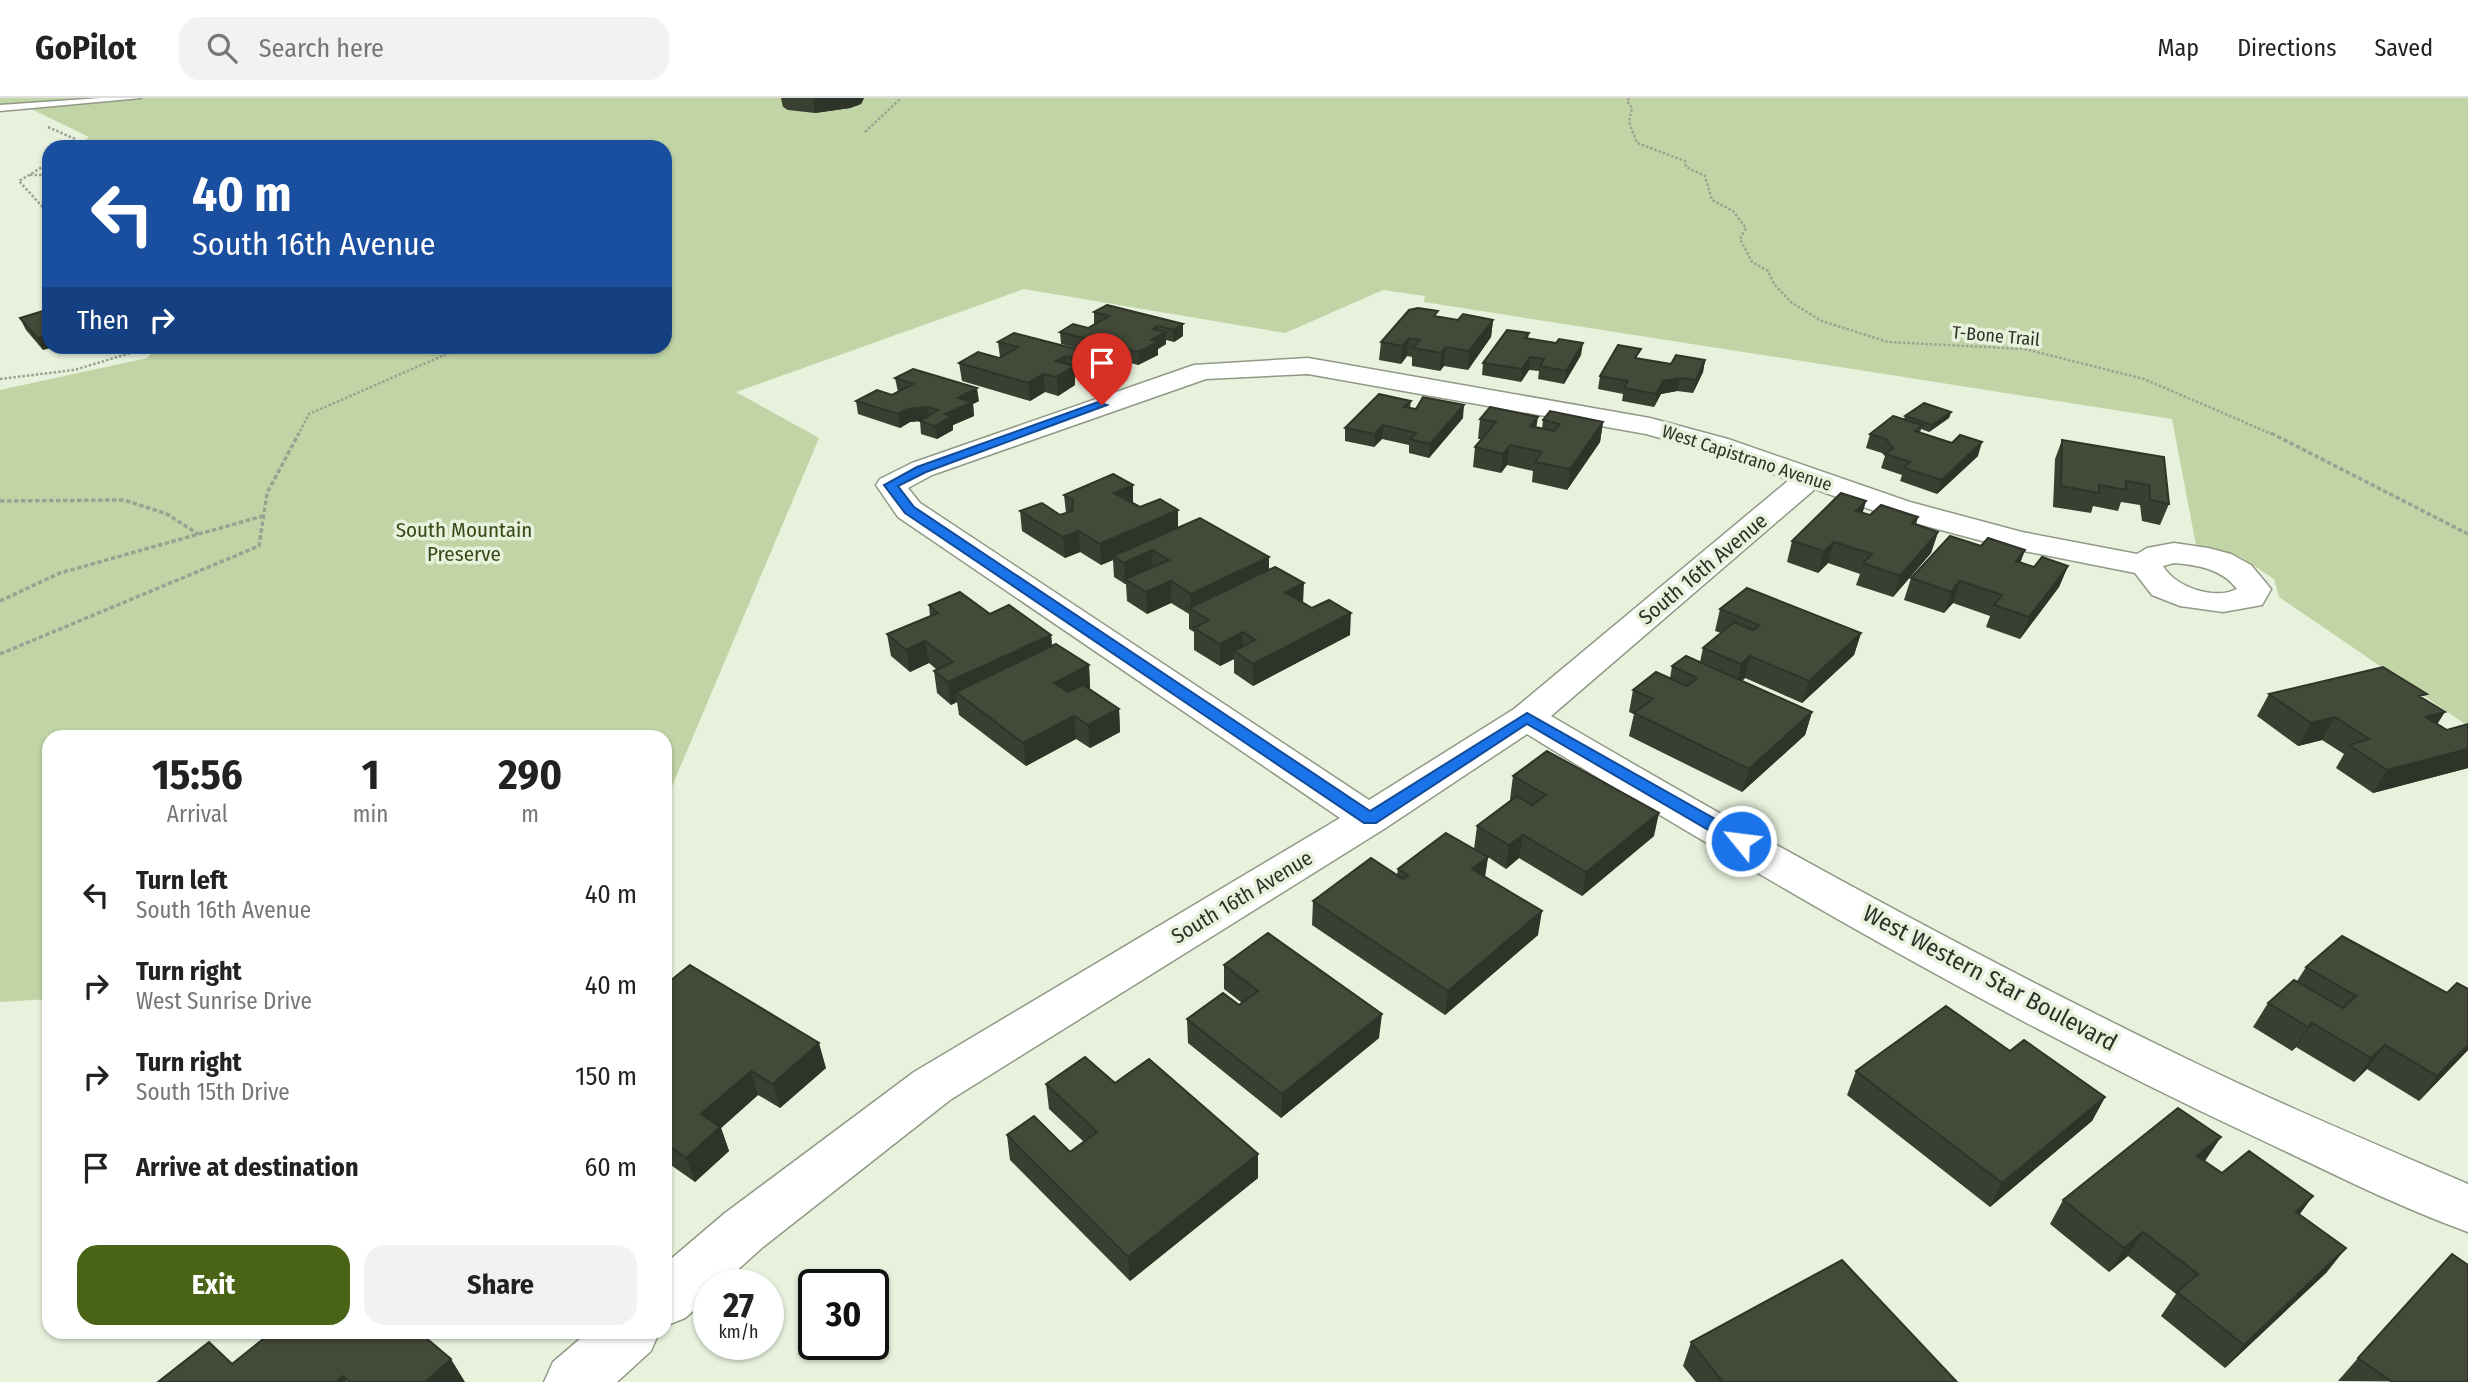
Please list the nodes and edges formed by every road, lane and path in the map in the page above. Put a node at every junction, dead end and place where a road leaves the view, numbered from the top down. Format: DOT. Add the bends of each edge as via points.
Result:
graph roads {
  1 [pos="47,98"];
  2 [pos="137,98"];
  3 [pos="901,98"];
  4 [pos="1629,98"];
  5 [pos="0,102"];
  6 [pos="0,108"];
  7 [pos="865,132"];
  8 [pos="42,167"];
  9 [pos="29,175"];
  10 [pos="42,175"];
  11 [pos="42,206"];
  12 [pos="127,354"];
  13 [pos="447,354"];
  14 [pos="0,379"];
  15 [pos="1810,479"];
  16 [pos="0,501"];
  17 [pos="263,516"];
  18 [pos="199,534"];
  19 [pos="2468,534"];
  20 [pos="2147,566"];
  21 [pos="0,601"];
  22 [pos="0,654"];
  23 [pos="1527,718"];
  24 [pos="1370,819"];
  25 [pos="2468,1209"];
  26 [pos="672,1294"];
  27 [pos="622,1339"];
  28 [pos="574,1382"];
  1 -- 5 [label="lane"];
  2 -- 6 [label="lane"];
  3 -- 7 [label="path"];
  4 -- 19 [label="path, T-Bone Trail" via="1629,122 1637,143 1685,161 1686,167 1705,176 1708,197 1736,213 1746,228 1740,239 1752,262 1768,271 1792,303 1822,321 1888,342 2025,349 2144,379 2259,427"];
  8 -- 9 [label="path"];
  9 -- 10 [label="path"];
  9 -- 11 [label="path" via="19,181"];
  12 -- 14 [label="path" via="74,370"];
  13 -- 17 [label="path" via="309,414 267,493"];
  15 -- 20 [label="street, West Capistrano Avenue" via="1899,509 2020,541"];
  15 -- 23 [label="street, South 16th Avenue"];
  15 -- 24 [label="street, West Capistrano Avenue" via="1650,426 1308,366 1203,371 922,469 891,485 909,510"];
  16 -- 18 [label="path" via="124,500 167,514"];
  17 -- 18 [label="path"];
  17 -- 22 [label="path" via="258,546"];
  18 -- 21 [label="path" via="60,573"];
  23 -- 24 [label="street, South 16th Avenue"];
  23 -- 25 [label="street, West Western Star Boulevard" via="1830,892 2124,1050"];
  24 -- 26 [label="street, South 16th Avenue" via="932,1086 744,1230"];
  27 -- 28 [label="street"];
}
